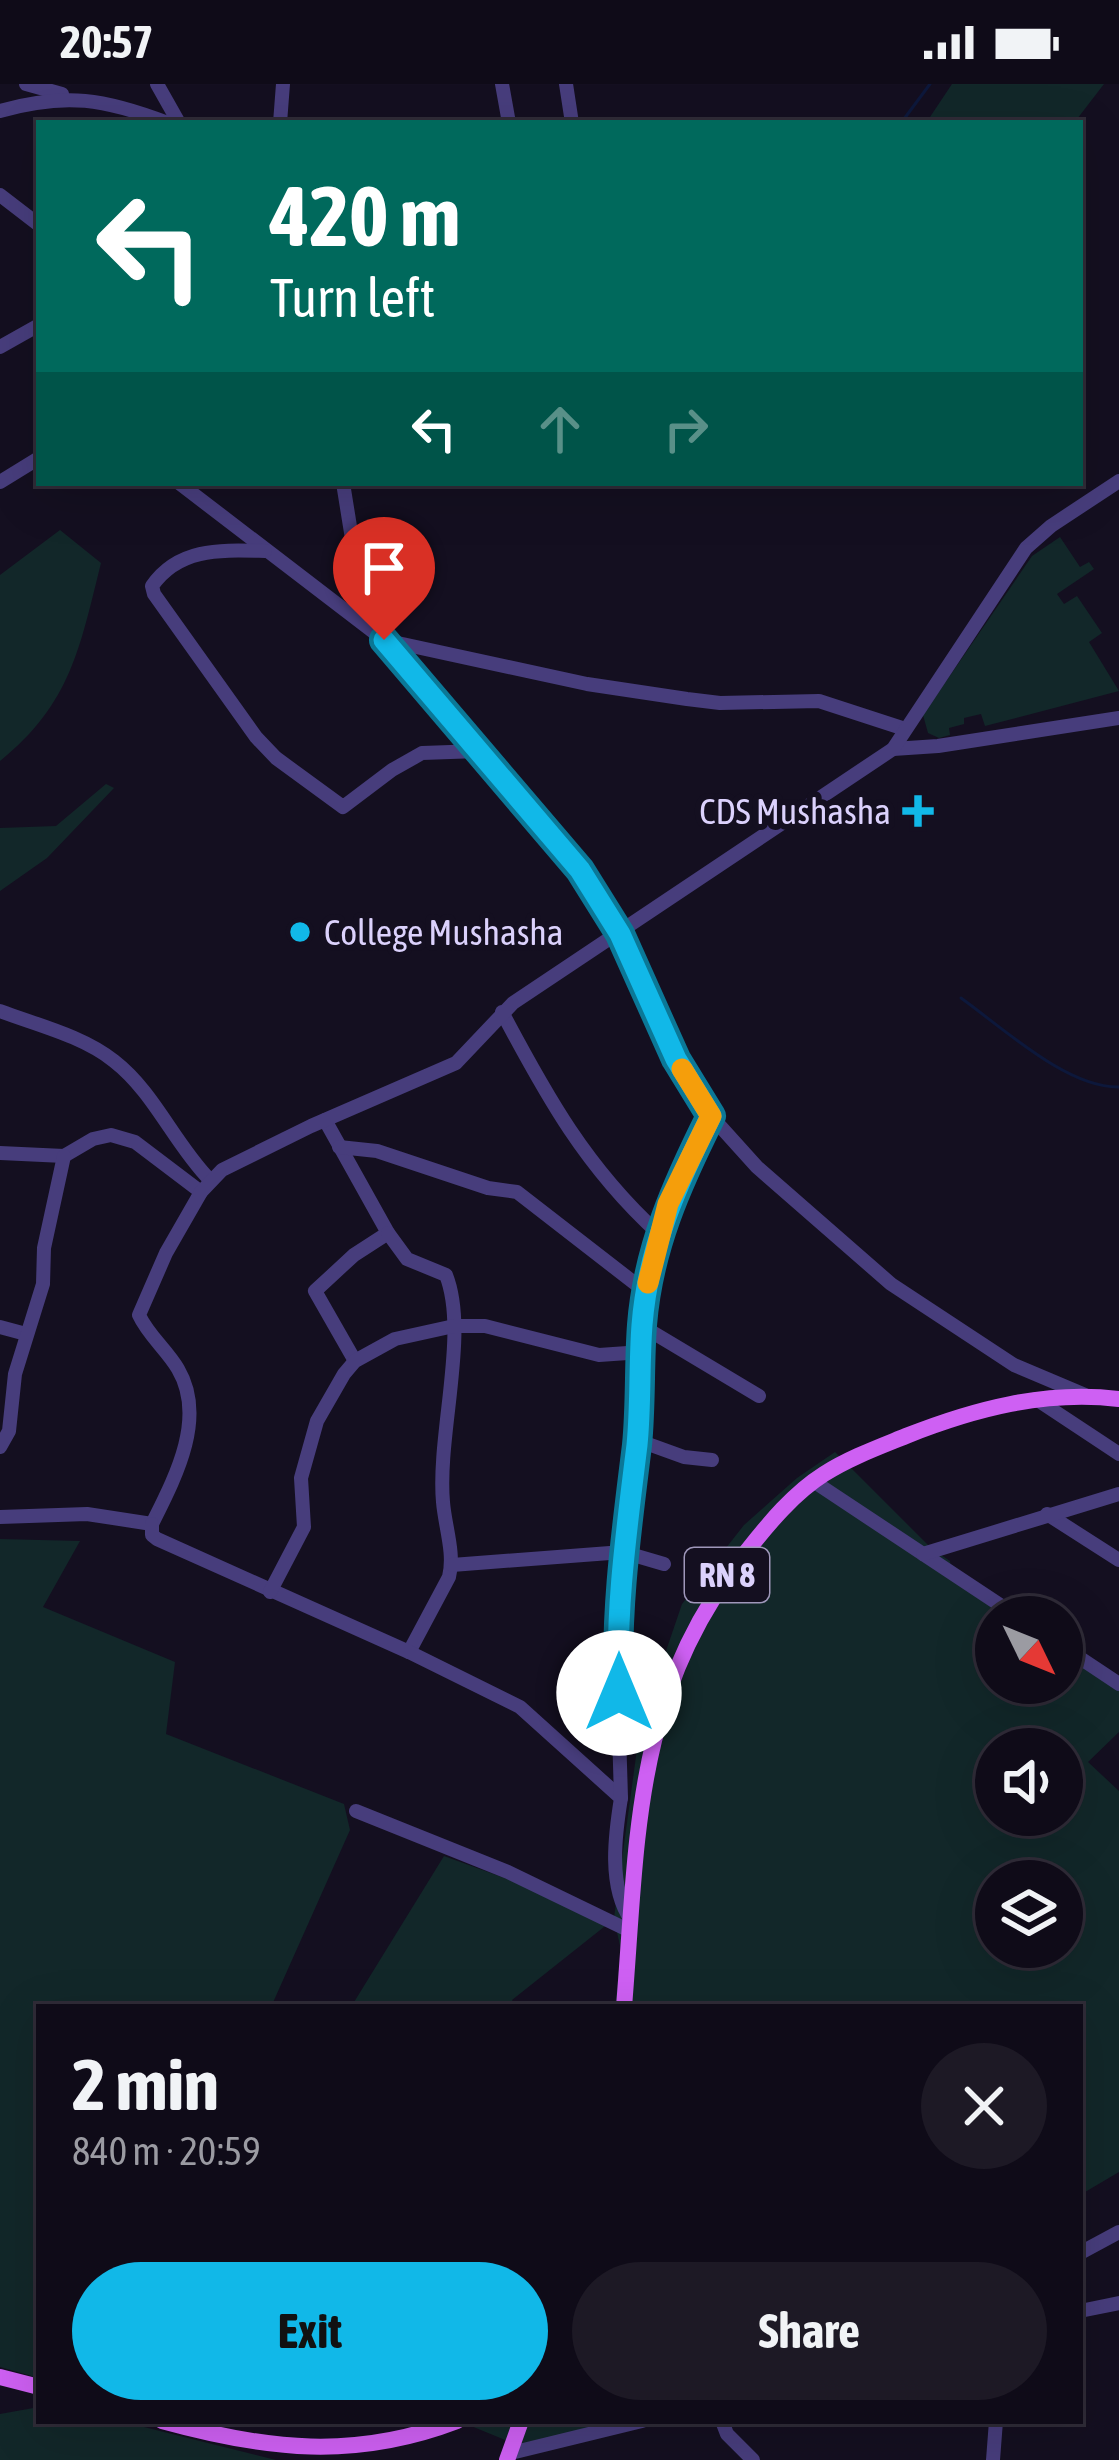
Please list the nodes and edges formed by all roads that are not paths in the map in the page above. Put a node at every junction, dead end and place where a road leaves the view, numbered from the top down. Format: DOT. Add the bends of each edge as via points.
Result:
graph roads {
  1 [pos="26,84"];
  2 [pos="157,84"];
  3 [pos="283,84"];
  4 [pos="502,84"];
  5 [pos="566,84"];
  6 [pos="76,99"];
  7 [pos="0,111"];
  8 [pos="161,120"];
  9 [pos="177,120"];
  10 [pos="280,120"];
  11 [pos="508,120"];
  12 [pos="572,120"];
  13 [pos="0,195"];
  14 [pos="36,223"];
  15 [pos="36,327"];
  16 [pos="0,347"];
  17 [pos="36,460"];
  18 [pos="1119,481"];
  19 [pos="0,482"];
  20 [pos="183,486"];
  21 [pos="343,486"];
  22 [pos="268,551"];
  23 [pos="384,640"];
  24 [pos="1119,718"];
  25 [pos="904,729"];
  26 [pos="893,748"];
  27 [pos="479,751"];
  28 [pos="620,934"];
  29 [pos="0,1011"];
  30 [pos="502,1012"];
  31 [pos="711,1116"];
  32 [pos="325,1120"];
  33 [pos="339,1147"];
  34 [pos="0,1153"];
  35 [pos="64,1156"];
  36 [pos="205,1186"];
  37 [pos="388,1233"];
  38 [pos="658,1233"];
  39 [pos="646,1292"];
  40 [pos="454,1325"];
  41 [pos="642,1326"];
  42 [pos="0,1327"];
  43 [pos="26,1334"];
  44 [pos="642,1352"];
  45 [pos="356,1361"];
  46 [pos="1085,1395"];
  47 [pos="759,1396"];
  48 [pos="1036,1399"];
  49 [pos="1119,1399"];
  50 [pos="637,1440"];
  51 [pos="0,1447"];
  52 [pos="1119,1454"];
  53 [pos="712,1460"];
  54 [pos="813,1481"];
  55 [pos="1119,1494"];
  56 [pos="1047,1514"];
  57 [pos="0,1517"];
  58 [pos="152,1524"];
  59 [pos="623,1552"];
  60 [pos="923,1555"];
  61 [pos="1119,1560"];
  62 [pos="452,1564"];
  63 [pos="664,1564"];
  64 [pos="270,1592"];
  65 [pos="986,1596"];
  66 [pos="409,1652"];
  67 [pos="1083,1660"];
  68 [pos="1119,1684"];
  69 [pos="621,1798"];
  70 [pos="356,1811"];
  71 [pos="631,1926"];
  72 [pos="624,2004"];
  73 [pos="1119,2232"];
  74 [pos="1083,2251"];
  75 [pos="1118,2306"];
  76 [pos="1083,2311"];
  77 [pos="0,2378"];
  78 [pos="36,2386"];
  79 [pos="173,2424"];
  80 [pos="449,2424"];
  81 [pos="519,2424"];
  82 [pos="630,2424"];
  83 [pos="723,2424"];
  84 [pos="996,2424"];
  85 [pos="509,2456"];
  86 [pos="753,2460"];
  87 [pos="993,2460"];
  1 -- 6 [label="street"];
  2 -- 9 [label="street"];
  3 -- 10 [label="street"];
  4 -- 11 [label="street"];
  5 -- 12 [label="street"];
  6 -- 7 [label="street"];
  6 -- 8 [label="street"];
  13 -- 14 [label="street"];
  15 -- 16 [label="street"];
  17 -- 19 [label="street"];
  18 -- 25 [label="street" via="1026,548"];
  20 -- 22 [label="street"];
  21 -- 23 [label="street" via="358,576"];
  22 -- 23 [label="street"];
  22 -- 27 [label="street" via="207,550 152,586 276,758 343,807 422,753"];
  23 -- 25 [label="street" via="687,699 819,701"];
  23 -- 27 [label="street"];
  24 -- 26 [label="street"];
  25 -- 26 [label="street"];
  26 -- 28 [label="street"];
  27 -- 28 [label="street" via="580,870"];
  28 -- 30 [label="street"];
  28 -- 31 [label="street"];
  29 -- 36 [label="street" via="112,1059 143,1090"];
  30 -- 32 [label="street" via="449,1068"];
  30 -- 38 [label="street" via="568,1131"];
  31 -- 38 [label="street"];
  31 -- 46 [label="street" via="757,1167 891,1283 1014,1365"];
  32 -- 33 [label="street"];
  32 -- 36 [label="street" via="243,1156"];
  33 -- 37 [label="street"];
  33 -- 39 [label="street" via="517,1192"];
  34 -- 35 [label="street"];
  35 -- 36 [label="street" via="104,1136 128,1139"];
  35 -- 43 [label="street" via="43,1284"];
  36 -- 58 [label="street" via="139,1315 177,1366 192,1405"];
  37 -- 40 [label="street" via="410,1262 446,1275"];
  37 -- 45 [label="street" via="315,1291"];
  38 -- 39 [label="street"];
  39 -- 41 [label="street"];
  40 -- 44 [label="street" via="599,1355"];
  40 -- 45 [label="street" via="395,1339"];
  40 -- 62 [label="street" via="442,1441"];
  41 -- 44 [label="street"];
  41 -- 47 [label="street"];
  42 -- 43 [label="street"];
  43 -- 51 [label="street"];
  44 -- 50 [label="street"];
  45 -- 64 [label="street" via="317,1421 301,1478 304,1527"];
  46 -- 48 [label="main road, RN 8"];
  46 -- 49 [label="main road, RN 8"];
  48 -- 52 [label="street"];
  48 -- 54 [label="main road, RN 8" via="943,1421"];
  50 -- 53 [label="street"];
  50 -- 59 [label="street"];
  54 -- 60 [label="street"];
  54 -- 71 [label="main road, RN 8" via="723,1580 671,1677 645,1780"];
  55 -- 56 [label="street"];
  56 -- 60 [label="street"];
  56 -- 61 [label="street"];
  57 -- 58 [label="street" via="87,1514"];
  58 -- 64 [label="street" via="157,1539"];
  59 -- 62 [label="street"];
  59 -- 63 [label="street"];
  59 -- 69 [label="street"];
  60 -- 65 [label="street"];
  62 -- 66 [label="street"];
  64 -- 66 [label="street"];
  66 -- 69 [label="street" via="520,1707"];
  67 -- 68 [label="street"];
  69 -- 71 [label="street" via="617,1878"];
  70 -- 71 [label="street"];
  71 -- 72 [label="main road, RN 8"];
  73 -- 74 [label="street"];
  75 -- 76 [label="street"];
  77 -- 78 [label="main road"];
  79 -- 80 [label="main road" via="308,2454 388,2447"];
  81 -- 85 [label="main road"];
  82 -- 85 [label="street"];
  83 -- 86 [label="street"];
  84 -- 87 [label="street"];
}
